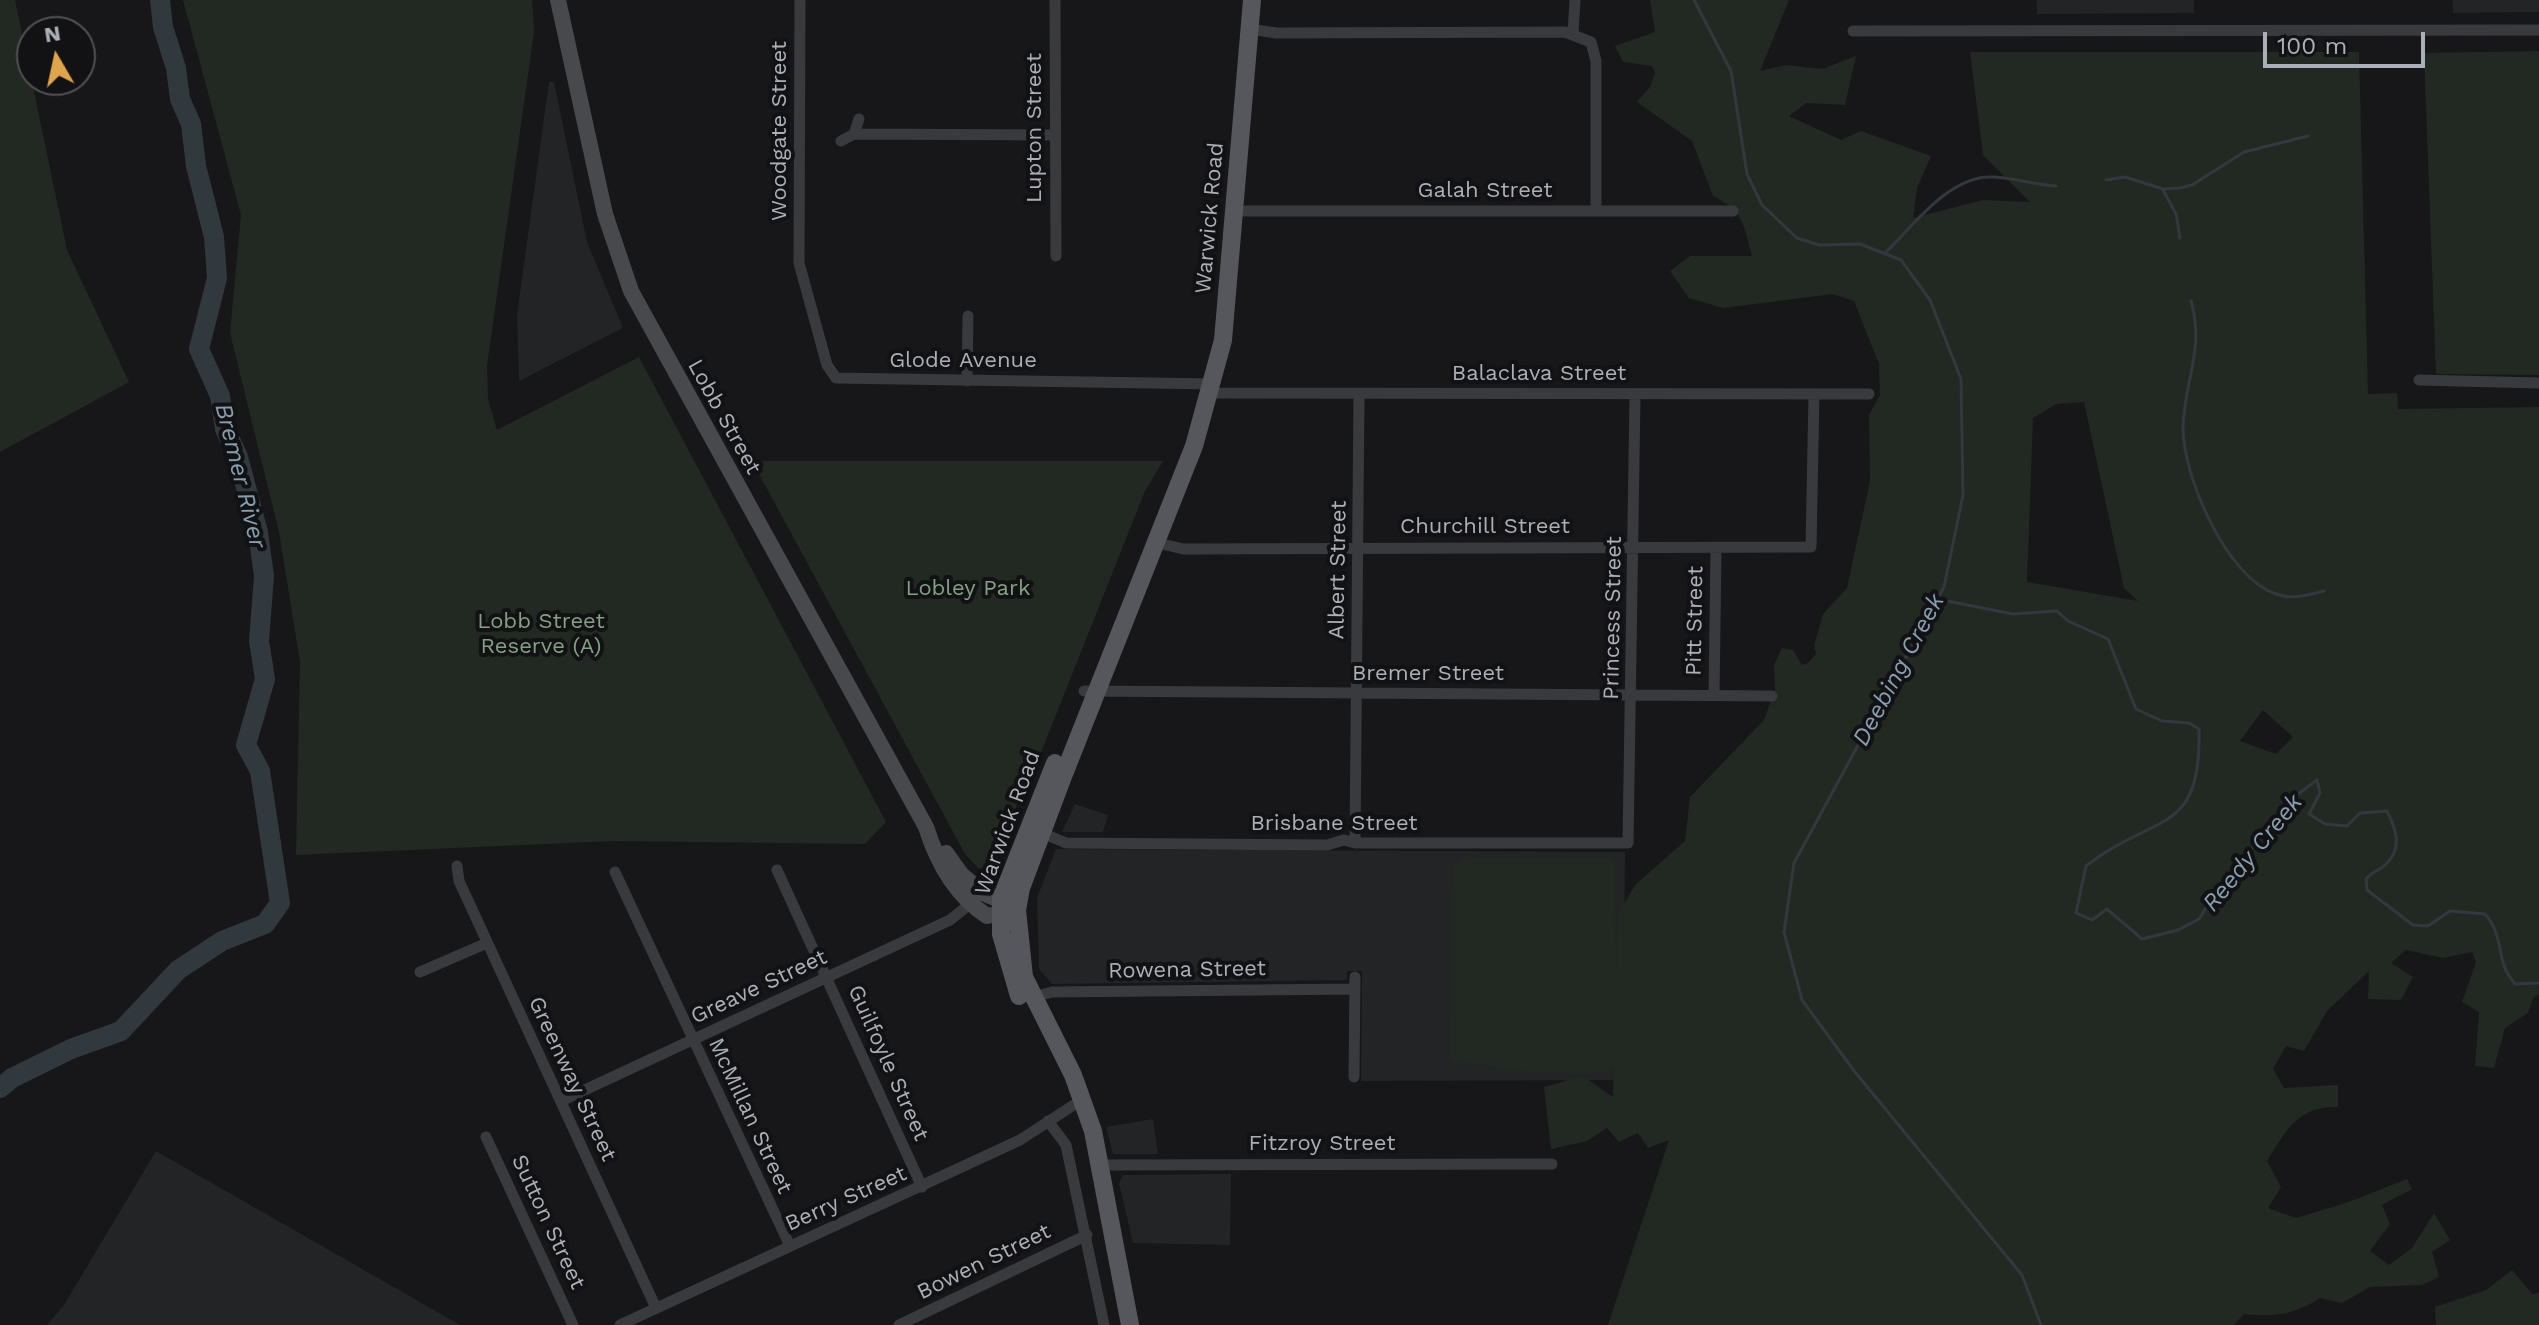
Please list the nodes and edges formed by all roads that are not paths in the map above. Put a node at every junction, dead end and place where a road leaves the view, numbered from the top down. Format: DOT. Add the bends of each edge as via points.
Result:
graph roads {
  1 [pos="558,0"];
  2 [pos="800,0"];
  3 [pos="1055,0"];
  4 [pos="1252,0"];
  5 [pos="1575,0"];
  6 [pos="1250,29"];
  7 [pos="2539,30"];
  8 [pos="1853,31"];
  9 [pos="1573,34"];
  10 [pos="859,119"];
  11 [pos="854,134"];
  12 [pos="1055,135"];
  13 [pos="841,141"];
  14 [pos="1236,211"];
  15 [pos="1596,211"];
  16 [pos="1733,211"];
  17 [pos="1056,256"];
  18 [pos="799,263"];
  19 [pos="968,316"];
  20 [pos="2419,380"];
  21 [pos="967,381"];
  22 [pos="2539,383"];
  23 [pos="1211,388"];
  24 [pos="1359,394"];
  25 [pos="1814,394"];
  26 [pos="1869,394"];
  27 [pos="1635,395"];
  28 [pos="1154,542"];
  29 [pos="1358,546"];
  30 [pos="1633,548"];
  31 [pos="1716,549"];
  32 [pos="1090,692"];
  33 [pos="1356,694"];
  34 [pos="1632,695"];
  35 [pos="1714,695"];
  36 [pos="1772,696"];
  37 [pos="926,827"];
  38 [pos="1042,833"];
  39 [pos="1355,843"];
  40 [pos="1628,843"];
  41 [pos="457,866"];
  42 [pos="777,870"];
  43 [pos="615,872"];
  44 [pos="970,904"];
  45 [pos="1006,908"];
  46 [pos="487,943"];
  47 [pos="420,972"];
  48 [pos="827,977"];
  49 [pos="1027,1000"];
  50 [pos="692,1040"];
  51 [pos="1354,1077"];
  52 [pos="561,1101"];
  53 [pos="1078,1101"];
  54 [pos="1048,1121"];
  55 [pos="486,1137"];
  56 [pos="1552,1164"];
  57 [pos="1096,1165"];
  58 [pos="922,1187"];
  59 [pos="1087,1235"];
  60 [pos="790,1246"];
  61 [pos="656,1308"];
  62 [pos="920,1320"];
  63 [pos="573,1325"];
  64 [pos="620,1325"];
  65 [pos="899,1325"];
  66 [pos="1104,1325"];
  67 [pos="1130,1325"];
  1 -- 37 [label="main road, Lobb Street" via="605,214 631,291"];
  2 -- 18 [label="street, Woodgate Street"];
  3 -- 12 [label="street, Lupton Street"];
  4 -- 6 [label="main road, Warwick Road"];
  5 -- 9 [label="street"];
  6 -- 9 [label="street"];
  6 -- 14 [label="main road, Warwick Road"];
  7 -- 8 [label="street"];
  9 -- 15 [label="street" via="1595,49"];
  10 -- 11 [label="street"];
  11 -- 12 [label="street"];
  11 -- 13 [label="street"];
  12 -- 17 [label="street, Lupton Street"];
  14 -- 15 [label="street, Galah Street"];
  14 -- 23 [label="main road, Warwick Road" via="1223,340"];
  15 -- 16 [label="street, Galah Street"];
  18 -- 21 [label="street, Glode Avenue" via="827,365 836,378"];
  19 -- 21 [label="street"];
  20 -- 22 [label="street"];
  21 -- 23 [label="street, Glode Avenue"];
  23 -- 24 [label="street, Balaclava Street"];
  23 -- 28 [label="main road, Warwick Road" via="1194,446"];
  24 -- 27 [label="street, Balaclava Street"];
  24 -- 29 [label="street, Albert Street"];
  25 -- 26 [label="street, Balaclava Street"];
  25 -- 27 [label="street, Balaclava Street"];
  25 -- 31 [label="street, Churchill Street" via="1813,543 1805,548"];
  27 -- 30 [label="street, Princess Street"];
  28 -- 29 [label="street, Churchill Street" via="1183,549"];
  28 -- 32 [label="main road, Warwick Road"];
  29 -- 30 [label="street, Churchill Street"];
  29 -- 33 [label="street, Albert Street"];
  30 -- 31 [label="street, Churchill Street"];
  30 -- 34 [label="street, Princess Street"];
  31 -- 35 [label="street, Pitt Street"];
  32 -- 33 [label="street, Bremer Street"];
  32 -- 38 [label="main road, Warwick Road"];
  32 -- 45 [label="main road, Warwick Road"];
  33 -- 34 [label="street, Bremer Street"];
  33 -- 39 [label="street, Albert Street"];
  34 -- 35 [label="street, Bremer Street"];
  34 -- 40 [label="street, Princess Street"];
  35 -- 36 [label="street, Bremer Street"];
  37 -- 44 [label="main road, Lobb Street" via="951,881"];
  37 -- 45 [label="main road, Lobb Street" via="961,874"];
  38 -- 39 [label="street, Brisbane Street" via="1066,843"];
  38 -- 45 [label="main road, Warwick Road" via="1021,888"];
  39 -- 40 [label="street, Brisbane Street"];
  41 -- 46 [label="street, Greenway Street"];
  42 -- 48 [label="street, Guilfoyle Street"];
  43 -- 50 [label="street, McMillan Street"];
  44 -- 45 [label="main road" via="987,916"];
  44 -- 48 [label="street, Greave Street" via="950,920"];
  45 -- 49 [label="main road, Warwick Road"];
  46 -- 47 [label="street"];
  46 -- 52 [label="street, Greenway Street"];
  48 -- 50 [label="street, Greave Street"];
  48 -- 58 [label="street, Guilfoyle Street"];
  49 -- 51 [label="street, Rowena Street" via="1052,992 1355,983"];
  49 -- 53 [label="main road, Warwick Road"];
  50 -- 52 [label="street, Greave Street"];
  50 -- 60 [label="street, McMillan Street"];
  52 -- 61 [label="street, Greenway Street"];
  53 -- 54 [label="street, Berry Street"];
  53 -- 57 [label="main road, Warwick Road"];
  54 -- 58 [label="street, Berry Street"];
  54 -- 59 [label="street" via="1066,1145"];
  55 -- 63 [label="street, Sutton Street"];
  56 -- 57 [label="street, Fitzroy Street"];
  57 -- 67 [label="main road, Warwick Road"];
  58 -- 60 [label="street, Berry Street"];
  59 -- 62 [label="street, Bowen Street"];
  59 -- 66 [label="street"];
  60 -- 61 [label="street, Berry Street"];
  61 -- 64 [label="street, Berry Street"];
  62 -- 65 [label="street, Bowen Street"];
}
